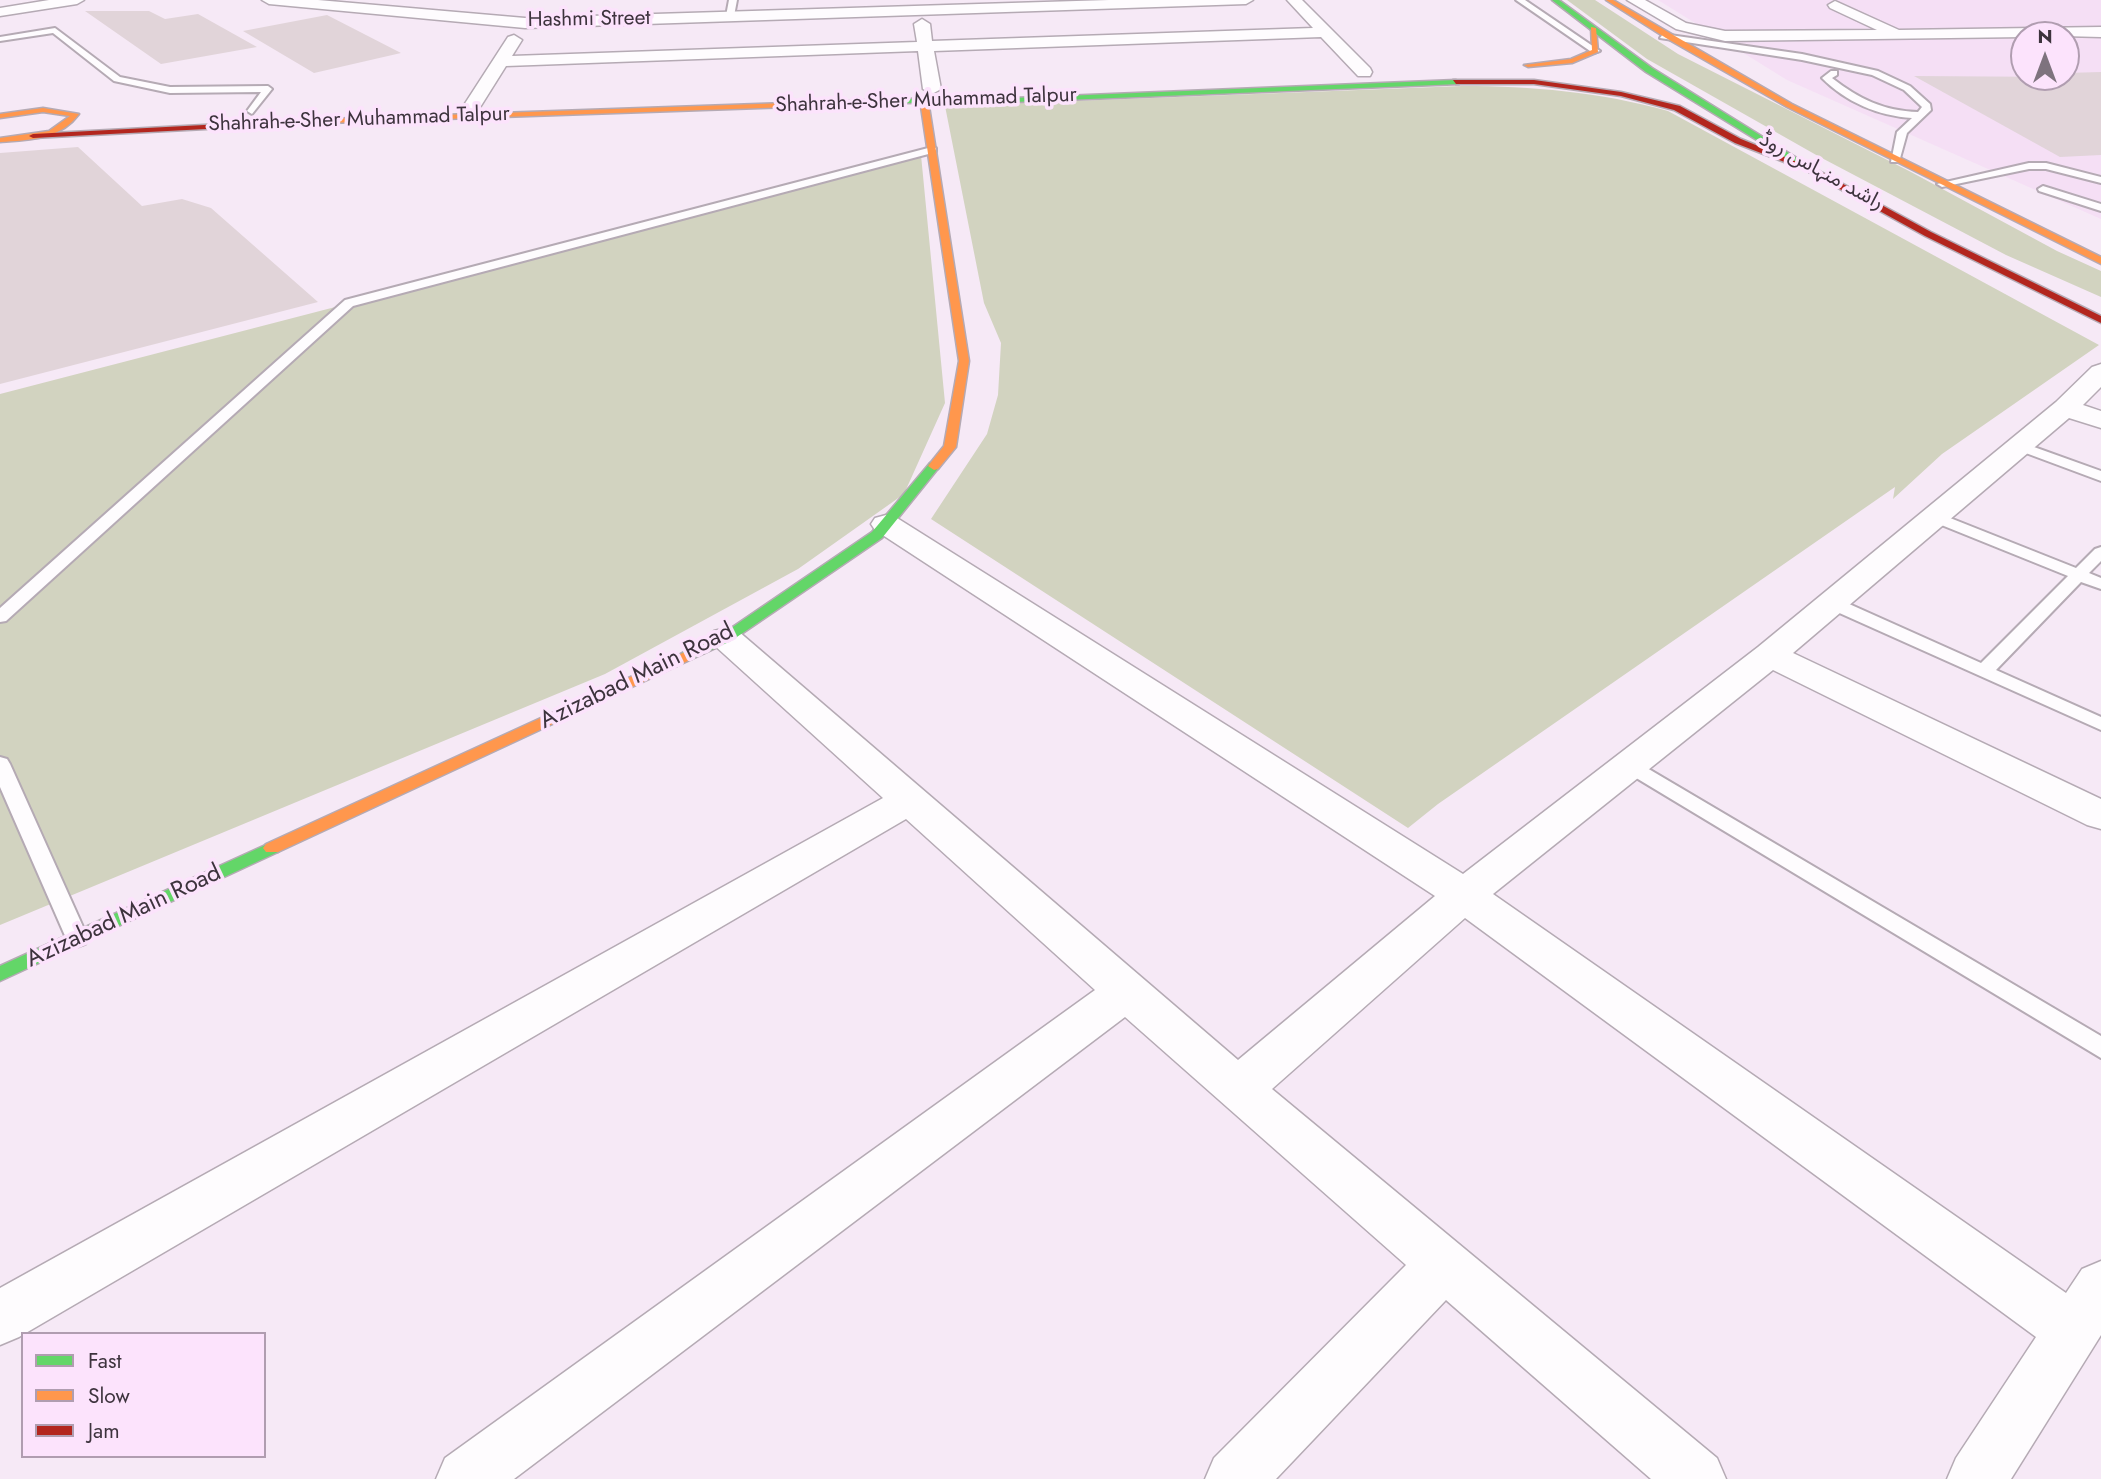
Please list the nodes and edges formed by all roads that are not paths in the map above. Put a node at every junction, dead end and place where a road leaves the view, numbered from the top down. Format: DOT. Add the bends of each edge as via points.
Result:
graph roads {
  1 [pos="77,0"];
  2 [pos="269,0"];
  3 [pos="733,0"];
  4 [pos="1246,0"];
  5 [pos="1294,0"];
  6 [pos="1520,0"];
  7 [pos="1555,0"];
  8 [pos="1609,0"];
  9 [pos="1634,0"];
  10 [pos="1106,2"];
  11 [pos="920,5"];
  12 [pos="1835,5"];
  13 [pos="0,12"];
  14 [pos="730,16"];
  15 [pos="529,17"];
  16 [pos="1593,28"];
  17 [pos="1326,32"];
  18 [pos="2101,32"];
  19 [pos="1899,34"];
  20 [pos="1663,36"];
  21 [pos="0,39"];
  22 [pos="925,46"];
  23 [pos="1596,51"];
  24 [pos="501,61"];
  25 [pos="1364,72"];
  26 [pos="1834,73"];
  27 [pos="928,94"];
  28 [pos="0,95"];
  29 [pos="474,105"];
  30 [pos="43,110"];
  31 [pos="252,111"];
  32 [pos="132,114"];
  33 [pos="1920,115"];
  34 [pos="0,116"];
  35 [pos="33,136"];
  36 [pos="0,140"];
  37 [pos="932,150"];
  38 [pos="1895,160"];
  39 [pos="1803,166"];
  40 [pos="2101,180"];
  41 [pos="1942,184"];
  42 [pos="2043,188"];
  43 [pos="2101,208"];
  44 [pos="2101,261"];
  45 [pos="1998,269"];
  46 [pos="2101,305"];
  47 [pos="2101,320"];
  48 [pos="2101,372"];
  49 [pos="2065,408"];
  50 [pos="2101,420"];
  51 [pos="2020,446"];
  52 [pos="2101,476"];
  53 [pos="1935,517"];
  54 [pos="887,524"];
  55 [pos="2101,552"];
  56 [pos="2079,575"];
  57 [pos="2101,584"];
  58 [pos="1832,603"];
  59 [pos="0,617"];
  60 [pos="726,638"];
  61 [pos="1770,655"];
  62 [pos="1984,671"];
  63 [pos="2101,724"];
  64 [pos="0,764"];
  65 [pos="1630,765"];
  66 [pos="909,800"];
  67 [pos="2101,815"];
  68 [pos="1464,895"];
  69 [pos="77,939"];
  70 [pos="0,974"];
  71 [pos="1127,991"];
  72 [pos="2101,1048"];
  73 [pos="1238,1089"];
  74 [pos="1444,1264"];
  75 [pos="2087,1309"];
  76 [pos="0,1318"];
  77 [pos="1671,1471"];
  78 [pos="466,1479"];
  79 [pos="1235,1479"];
  80 [pos="1977,1479"];
  1 -- 13 [label="street"];
  2 -- 15 [label="street, Hashmi Street"];
  3 -- 14 [label="lane"];
  4 -- 10 [label="street, Hashmi Street"];
  5 -- 17 [label="street"];
  6 -- 23 [label="lane"];
  7 -- 16 [label="main road, راشد منہاس روڈ"];
  8 -- 20 [label="main road, راشد منہاس روڈ"];
  9 -- 19 [label="street" via="1681,26 1725,37"];
  10 -- 11 [label="street, Hashmi Street"];
  11 -- 14 [label="street, Hashmi Street"];
  11 -- 22 [label="street"];
  12 -- 19 [label="street"];
  14 -- 15 [label="street, Hashmi Street"];
  15 -- 24 [label="street"];
  16 -- 23 [label="main road"];
  16 -- 39 [label="main road, راشد منہاس روڈ" via="1648,69"];
  17 -- 22 [label="street"];
  17 -- 25 [label="street"];
  18 -- 19 [label="street"];
  20 -- 33 [label="lane" via="1875,73 1917,96 1927,106"];
  20 -- 38 [label="main road, راشد منہاس روڈ"];
  21 -- 31 [label="lane" via="55,30 117,79 170,90 268,89"];
  22 -- 24 [label="street"];
  22 -- 27 [label="street"];
  23 -- 25 [label="main road, Shahrah-e-Sher Muhammad Talpur" via="1570,63"];
  24 -- 29 [label="street"];
  25 -- 27 [label="main road, Shahrah-e-Sher Muhammad Talpur"];
  26 -- 33 [label="lane" via="1826,78 1865,106 1883,113"];
  27 -- 29 [label="main road, Shahrah-e-Sher Muhammad Talpur"];
  27 -- 35 [label="main road, Shahrah-e-Sher Muhammad Talpur"];
  27 -- 37 [label="main road, Azizabad Main Road"];
  27 -- 39 [label="main road, Shahrah-e-Sher Muhammad Talpur" via="1014,100 1534,82 1621,94 1677,108 1738,141"];
  28 -- 30 [label="main road" via="10,105"];
  29 -- 31 [label="main road, Shahrah-e-Sher Muhammad Talpur"];
  30 -- 34 [label="main road"];
  30 -- 35 [label="main road" via="80,114 61,128"];
  31 -- 32 [label="main road, Shahrah-e-Sher Muhammad Talpur"];
  33 -- 38 [label="lane" via="1902,132"];
  35 -- 36 [label="main road"];
  37 -- 54 [label="main road, Azizabad Main Road" via="964,360 950,447"];
  37 -- 59 [label="lane" via="349,303"];
  38 -- 41 [label="main road, راشد منہاس روڈ"];
  39 -- 45 [label="main road, راشد منہاس روڈ"];
  40 -- 41 [label="lane" via="2029,166"];
  41 -- 44 [label="main road, راشد منہاس روڈ"];
  42 -- 43 [label="lane"];
  45 -- 46 [label="main road"];
  45 -- 47 [label="main road, راشد منہاس روڈ"];
  48 -- 49 [label="street"];
  49 -- 50 [label="street"];
  49 -- 51 [label="street"];
  51 -- 52 [label="lane"];
  51 -- 53 [label="street"];
  53 -- 56 [label="lane"];
  53 -- 58 [label="street"];
  54 -- 60 [label="main road, Azizabad Main Road"];
  54 -- 68 [label="street"];
  55 -- 56 [label="lane"];
  56 -- 57 [label="lane"];
  56 -- 62 [label="lane"];
  58 -- 61 [label="street"];
  58 -- 62 [label="lane"];
  60 -- 66 [label="street"];
  60 -- 69 [label="main road, Azizabad Main Road"];
  61 -- 65 [label="street"];
  61 -- 67 [label="street"];
  62 -- 63 [label="lane"];
  64 -- 69 [label="lane"];
  65 -- 68 [label="street"];
  65 -- 72 [label="lane"];
  66 -- 71 [label="street"];
  66 -- 76 [label="street"];
  68 -- 73 [label="street"];
  68 -- 75 [label="street"];
  69 -- 70 [label="main road, Azizabad Main Road"];
  71 -- 73 [label="street"];
  71 -- 78 [label="street"];
  73 -- 74 [label="street"];
  74 -- 77 [label="street"];
  74 -- 79 [label="street"];
  75 -- 80 [label="street"];
}
